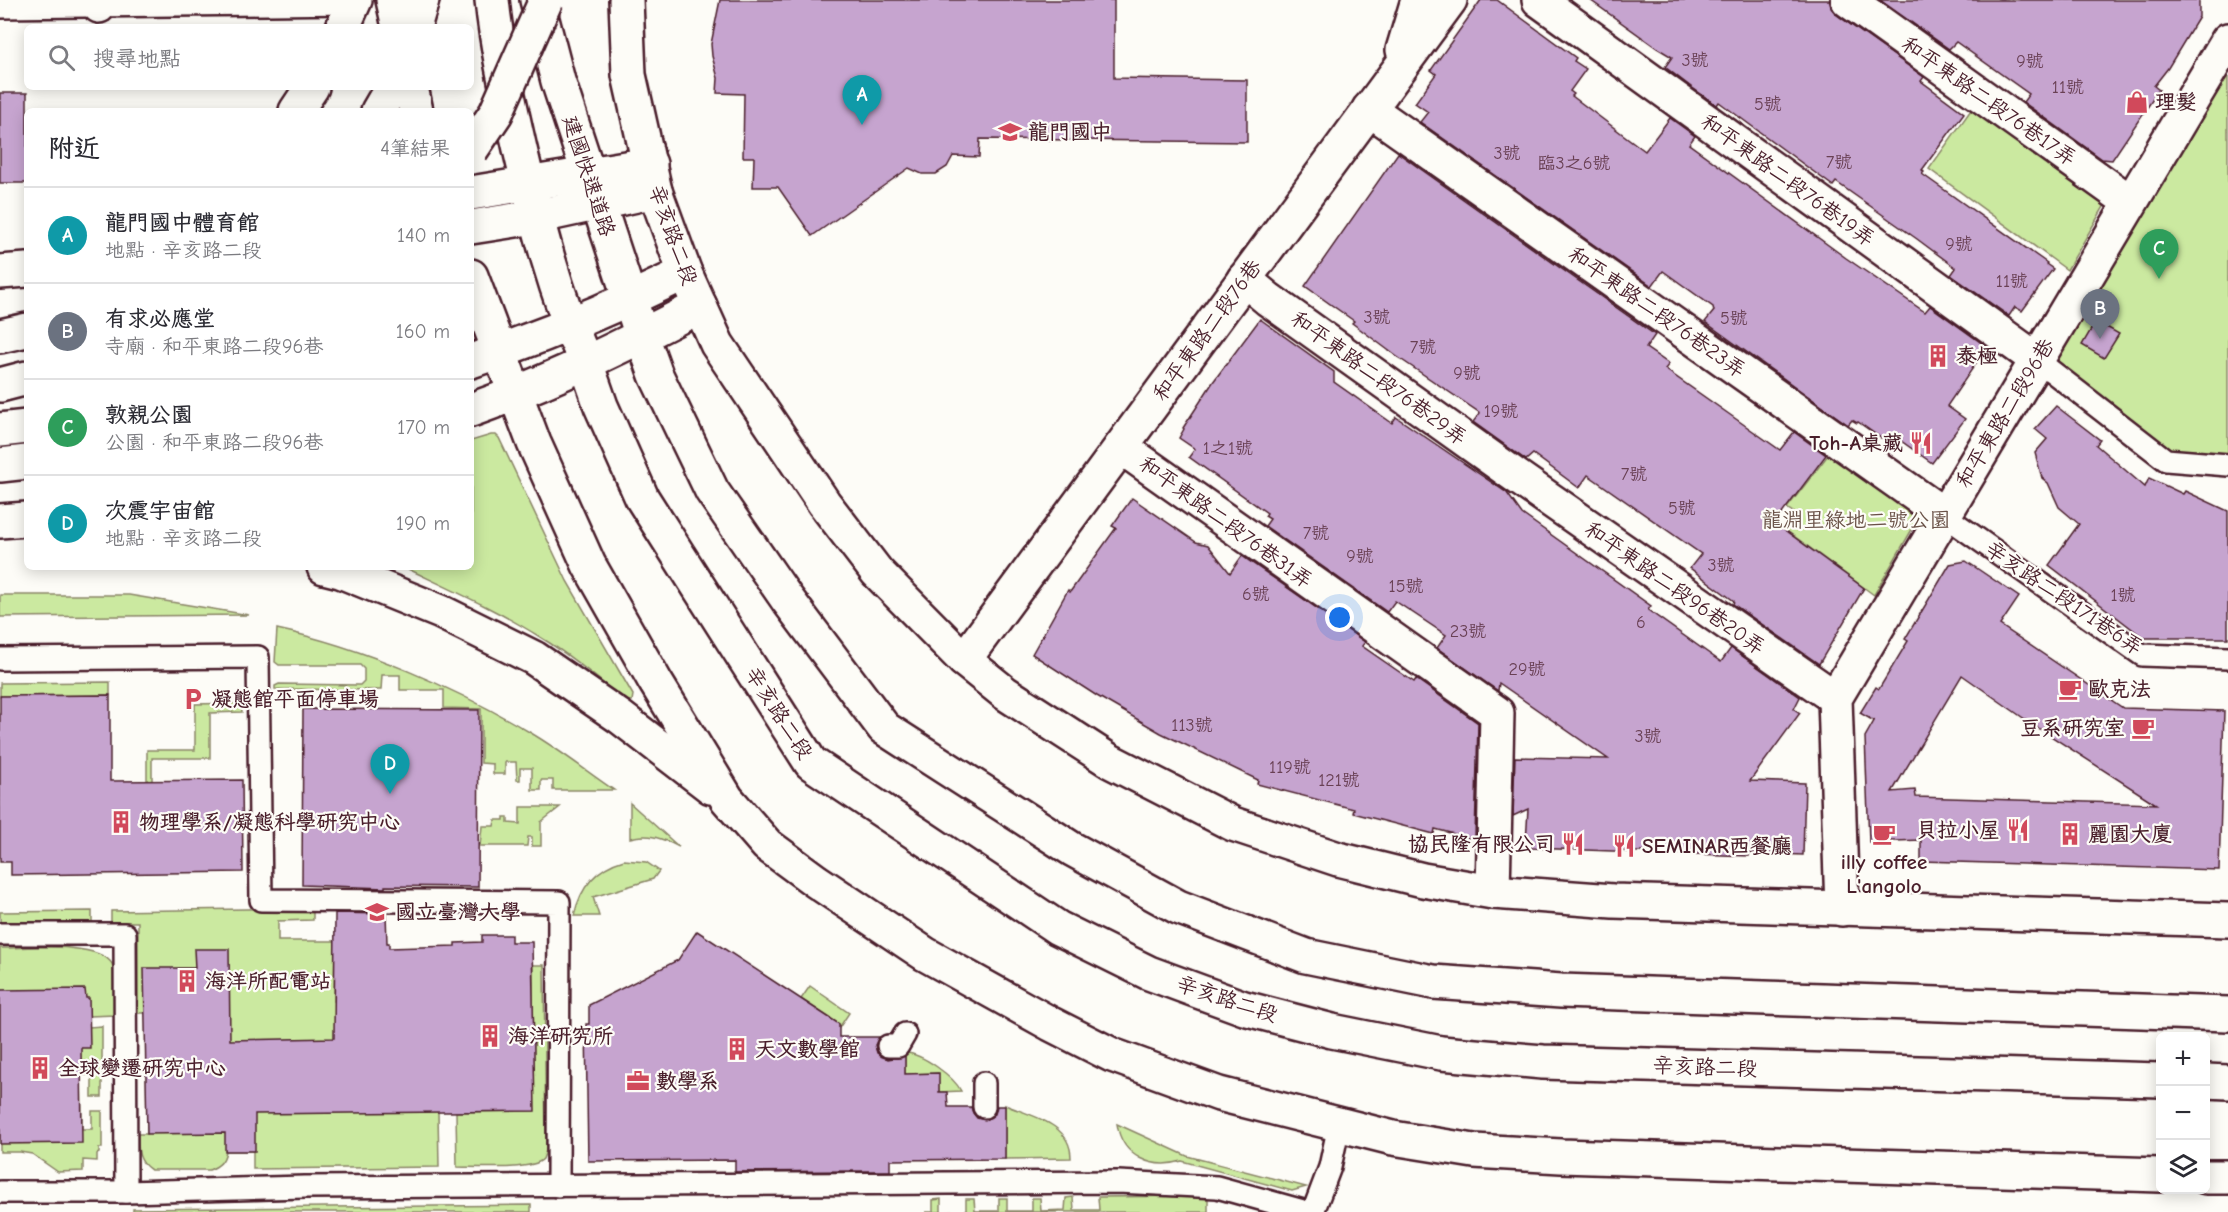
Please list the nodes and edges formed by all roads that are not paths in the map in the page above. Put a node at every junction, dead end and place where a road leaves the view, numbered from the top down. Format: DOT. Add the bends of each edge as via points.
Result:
graph roads {
  1 [pos="393,0"];
  2 [pos="422,0"];
  3 [pos="492,0"];
  4 [pos="537,0"];
  5 [pos="546,0"];
  6 [pos="626,0"];
  7 [pos="1418,0"];
  8 [pos="1450,0"];
  9 [pos="1539,0"];
  10 [pos="1848,0"];
  11 [pos="99,3"];
  12 [pos="0,7"];
  13 [pos="350,10"];
  14 [pos="398,24"];
  15 [pos="415,24"];
  16 [pos="2228,40"];
  17 [pos="1397,72"];
  18 [pos="310,90"];
  19 [pos="390,90"];
  20 [pos="412,90"];
  21 [pos="298,108"];
  22 [pos="380,108"];
  23 [pos="415,108"];
  24 [pos="1369,109"];
  25 [pos="474,146"];
  26 [pos="653,178"];
  27 [pos="528,185"];
  28 [pos="593,190"];
  29 [pos="474,193"];
  30 [pos="2130,202"];
  31 [pos="535,217"];
  32 [pos="474,227"];
  33 [pos="24,270"];
  34 [pos="0,272"];
  35 [pos="685,273"];
  36 [pos="1244,279"];
  37 [pos="474,293"];
  38 [pos="631,299"];
  39 [pos="700,306"];
  40 [pos="569,325"];
  41 [pos="24,331"];
  42 [pos="0,336"];
  43 [pos="642,336"];
  44 [pos="485,356"];
  45 [pos="2037,360"];
  46 [pos="586,363"];
  47 [pos="24,379"];
  48 [pos="0,385"];
  49 [pos="516,394"];
  50 [pos="474,409"];
  51 [pos="24,427"];
  52 [pos="0,430"];
  53 [pos="1121,447"];
  54 [pos="24,462"];
  55 [pos="0,465"];
  56 [pos="2228,465"];
  57 [pos="1516,476"];
  58 [pos="1944,515"];
  59 [pos="336,570"];
  60 [pos="2228,658"];
  61 [pos="0,659"];
  62 [pos="964,660"];
  63 [pos="1835,698"];
  64 [pos="727,799"];
  65 [pos="1492,892"];
  66 [pos="1842,909"];
  67 [pos="2228,920"];
  68 [pos="0,934"];
  69 [pos="2228,1014"];
  70 [pos="2156,1080"];
  71 [pos="2210,1081"];
  72 [pos="2228,1082"];
  73 [pos="984,1083"];
  74 [pos="984,1107"];
  75 [pos="1339,1125"];
  76 [pos="2156,1175"];
  77 [pos="2210,1177"];
  78 [pos="2228,1177"];
  79 [pos="558,1186"];
  80 [pos="0,1192"];
  81 [pos="126,1192"];
  82 [pos="1306,1212"];
  83 [pos="1313,1212"];
  1 -- 14 [label="main road"];
  2 -- 15 [label="main road"];
  3 -- 27 [label="main road" via="504,78"];
  4 -- 28 [label="main road, 建國快速道路"];
  5 -- 25 [label="main road, bridge" via="496,113"];
  6 -- 26 [label="main road, 辛亥路二段" via="629,75"];
  7 -- 17 [label="main road"];
  8 -- 17 [label="main road, 和平東路二段76巷"];
  9 -- 45 [label="main road, 和平東路二段76巷19弄"];
  10 -- 30 [label="main road, 和平東路二段76巷17弄"];
  11 -- 12 [label="lane"];
  11 -- 13 [label="lane"];
  16 -- 30 [label="main road, 和平東路二段96巷"];
  17 -- 24 [label="main road, 和平東路二段76巷"];
  18 -- 21 [label="main road"];
  19 -- 22 [label="main road"];
  20 -- 23 [label="main road"];
  24 -- 36 [label="main road, 和平東路二段76巷"];
  24 -- 58 [label="main road, 和平東路二段76巷23弄"];
  26 -- 28 [label="main road"];
  26 -- 35 [label="main road, 辛亥路二段"];
  27 -- 28 [label="main road"];
  27 -- 29 [label="main road"];
  27 -- 31 [label="main road"];
  28 -- 31 [label="main road"];
  28 -- 38 [label="main road, 建國快速道路"];
  30 -- 45 [label="main road, 和平東路二段96巷"];
  31 -- 32 [label="main road"];
  31 -- 40 [label="main road"];
  33 -- 34 [label="main road"];
  35 -- 38 [label="main road"];
  35 -- 39 [label="main road, 辛亥路二段"];
  36 -- 53 [label="main road, 和平東路二段76巷"];
  36 -- 57 [label="main road, 和平東路二段76巷29弄"];
  37 -- 44 [label="main road"];
  38 -- 40 [label="main road"];
  38 -- 43 [label="main road, 建國快速道路"];
  39 -- 43 [label="main road, 辛亥路二段"];
  39 -- 62 [label="main road, 辛亥路二段" via="717,344 824,503 877,572"];
  40 -- 44 [label="main road"];
  40 -- 46 [label="main road"];
  41 -- 42 [label="main road"];
  43 -- 46 [label="main road, 辛亥路二段"];
  43 -- 69 [label="main road" via="656,375 712,491 884,728 1072,849 1178,907 1306,956 1433,982 1561,991"];
  44 -- 49 [label="main road"];
  45 -- 56 [label="lane" via="2166,460"];
  45 -- 58 [label="main road, 和平東路二段96巷"];
  46 -- 49 [label="main road, 辛亥路二段"];
  46 -- 70 [label="main road, 辛亥路二段" via="642,498 810,764 1058,928 1149,972 1244,1008 1441,1053 1543,1062"];
  47 -- 48 [label="main road"];
  49 -- 50 [label="main road, 辛亥路二段"];
  49 -- 64 [label="main road" via="589,565"];
  51 -- 52 [label="main road"];
  53 -- 62 [label="main road, 和平東路二段76巷"];
  53 -- 65 [label="main road, 和平東路二段76巷31弄" via="1497,713"];
  54 -- 55 [label="main road"];
  57 -- 63 [label="main road, 和平東路二段96巷20弄"];
  58 -- 60 [label="lane, 辛亥路二段171巷6弄" via="2142,655"];
  58 -- 63 [label="main road, 和平東路二段96巷"];
  59 -- 64 [label="main road" via="441,612 534,658 620,717"];
  61 -- 79 [label="lane" via="258,657 261,900 559,902"];
  62 -- 65 [label="main road, 辛亥路二段" via="1005,693 1110,761 1233,824 1338,859"];
  63 -- 66 [label="main road"];
  64 -- 75 [label="main road" via="767,845 816,881 925,954 1051,1024 1112,1054 1219,1094"];
  65 -- 66 [label="main road, 辛亥路二段" via="1613,901"];
  66 -- 67 [label="main road, 辛亥路二段"];
  68 -- 81 [label="lane" via="125,934"];
  71 -- 72 [label="main road"];
  73 -- 74 [label="lane"];
  75 -- 76 [label="main road" via="1474,1151"];
  75 -- 83 [label="lane" via="1330,1167"];
  77 -- 78 [label="main road"];
  79 -- 81 [label="lane"];
  79 -- 82 [label="lane" via="1118,1182 1216,1187"];
  80 -- 81 [label="lane"];
}
